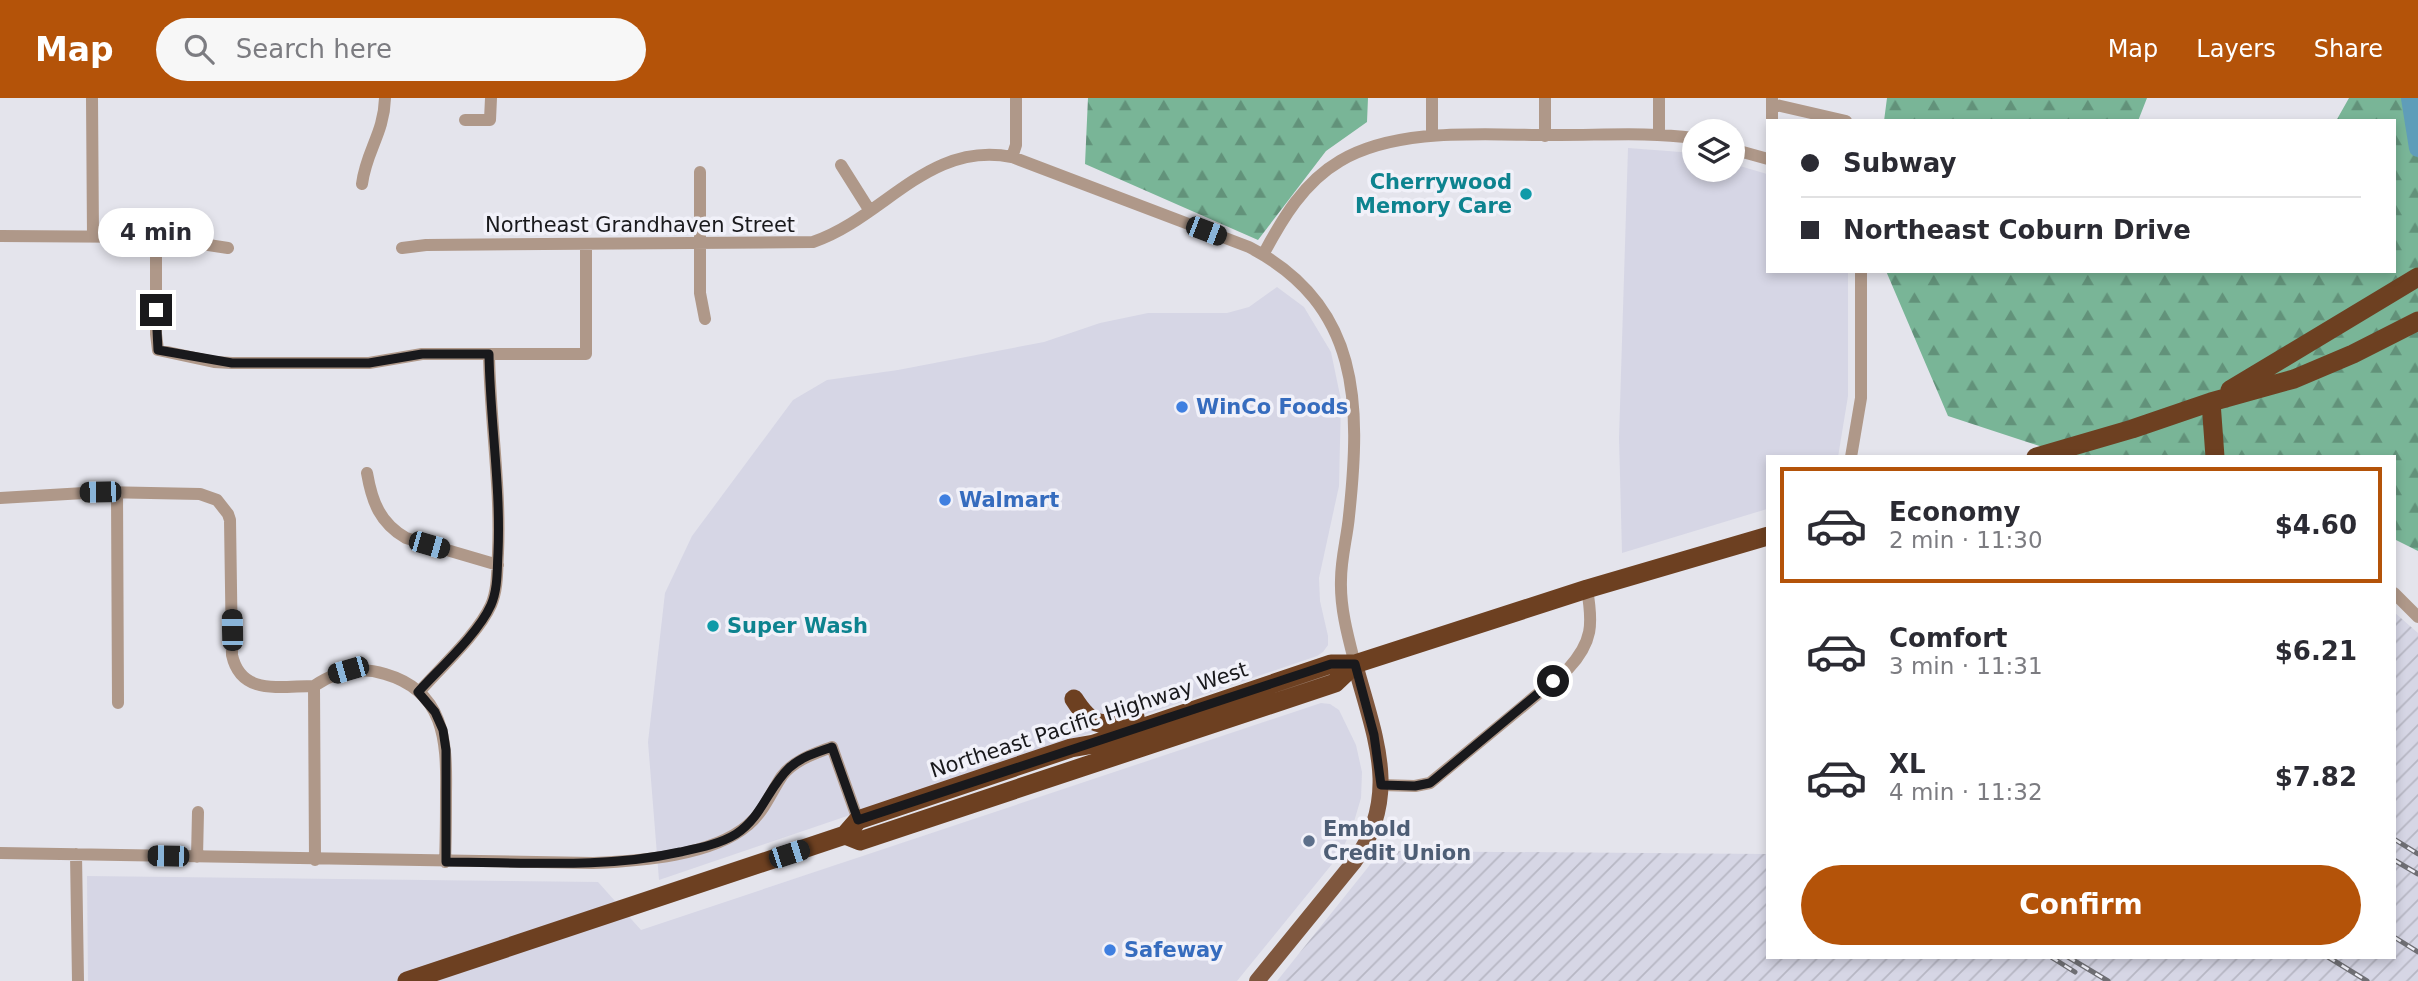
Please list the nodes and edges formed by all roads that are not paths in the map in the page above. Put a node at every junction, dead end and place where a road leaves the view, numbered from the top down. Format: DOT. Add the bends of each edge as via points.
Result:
graph roads {
  1 [pos="92,98"];
  2 [pos="385,98"];
  3 [pos="491,98"];
  4 [pos="1016,98"];
  5 [pos="1432,98"];
  6 [pos="1545,98"];
  7 [pos="1659,98"];
  8 [pos="1772,101"];
  9 [pos="1772,119"];
  10 [pos="1839,119"];
  11 [pos="465,120"];
  12 [pos="1659,135"];
  13 [pos="1432,136"];
  14 [pos="1545,136"];
  15 [pos="1682,137"];
  16 [pos="1745,153"];
  17 [pos="1012,157"];
  18 [pos="1766,158"];
  19 [pos="841,165"];
  20 [pos="700,172"];
  21 [pos="362,184"];
  22 [pos="870,211"];
  23 [pos="0,236"];
  24 [pos="93,236"];
  25 [pos="156,237"];
  26 [pos="700,244"];
  27 [pos="586,245"];
  28 [pos="228,248"];
  29 [pos="402,248"];
  30 [pos="1263,255"];
  31 [pos="1861,273"];
  32 [pos="2418,277"];
  33 [pos="705,319"];
  34 [pos="2418,321"];
  35 [pos="489,354"];
  36 [pos="2211,402"];
  37 [pos="1851,455"];
  38 [pos="2043,455"];
  39 [pos="2215,455"];
  40 [pos="367,473"];
  41 [pos="117,493"];
  42 [pos="0,498"];
  43 [pos="1766,537"];
  44 [pos="498,565"];
  45 [pos="1587,589"];
  46 [pos="2396,595"];
  47 [pos="2418,617"];
  48 [pos="1355,664"];
  49 [pos="314,686"];
  50 [pos="418,692"];
  51 [pos="1074,699"];
  52 [pos="1224,700"];
  53 [pos="118,703"];
  54 [pos="1201,708"];
  55 [pos="1071,748"];
  56 [pos="1085,766"];
  57 [pos="1381,785"];
  58 [pos="1001,794"];
  59 [pos="198,813"];
  60 [pos="858,820"];
  61 [pos="845,835"];
  62 [pos="0,853"];
  63 [pos="76,855"];
  64 [pos="197,857"];
  65 [pos="315,860"];
  66 [pos="446,862"];
  67 [pos="78,981"];
  68 [pos="407,981"];
  69 [pos="1257,981"];
  1 -- 24 [label="street"];
  2 -- 21 [label="street" via="382,128 364,167"];
  3 -- 11 [label="street" via="490,120"];
  4 -- 17 [label="street"];
  5 -- 13 [label="street"];
  6 -- 14 [label="street"];
  7 -- 12 [label="street"];
  8 -- 9 [label="street"];
  8 -- 10 [label="street"];
  12 -- 14 [label="street"];
  12 -- 15 [label="street"];
  13 -- 14 [label="street"];
  13 -- 30 [label="street" via="1382,143 1339,161 1308,186"];
  16 -- 18 [label="street"];
  17 -- 22 [label="street, Northeast Grandhaven Street" via="995,153 947,161"];
  17 -- 30 [label="street, Northeast Grandhaven Street"];
  19 -- 22 [label="street"];
  20 -- 26 [label="street"];
  22 -- 26 [label="street, Northeast Grandhaven Street" via="813,243"];
  23 -- 24 [label="street"];
  24 -- 25 [label="street"];
  25 -- 28 [label="street"];
  25 -- 35 [label="street" via="158,350 232,363 369,363 422,354"];
  26 -- 27 [label="street, Northeast Grandhaven Street"];
  26 -- 33 [label="street"];
  27 -- 29 [label="street, Northeast Grandhaven Street"];
  27 -- 35 [label="street" via="586,354"];
  30 -- 48 [label="street, Northeast Grandhaven Street" via="1315,297 1344,352 1354,411 1353,483 1341,594"];
  31 -- 37 [label="street" via="1861,398"];
  32 -- 36 [label="highway"];
  34 -- 36 [label="highway" via="2294,379"];
  35 -- 44 [label="street"];
  36 -- 38 [label="highway"];
  36 -- 39 [label="highway"];
  40 -- 44 [label="street" via="374,504 396,532"];
  41 -- 42 [label="street"];
  41 -- 49 [label="street" via="200,494 222,505 230,520 232,655 238,673 259,685"];
  41 -- 53 [label="street"];
  43 -- 45 [label="highway, Northeast Pacific Highway West"];
  44 -- 50 [label="street" via="496,589 481,623"];
  45 -- 48 [label="highway, Northeast Pacific Highway West"];
  45 -- 57 [label="street" via="1589,639 1568,669 1430,783"];
  46 -- 47 [label="street"];
  48 -- 52 [label="highway, Northeast Pacific Highway West" via="1331,664"];
  48 -- 56 [label="highway, Northeast Pacific Highway West" via="1335,683"];
  48 -- 57 [label="main road" via="1374,735"];
  49 -- 50 [label="street" via="348,670 370,670 395,677"];
  49 -- 65 [label="street"];
  50 -- 66 [label="street" via="443,730"];
  51 -- 52 [label="highway" via="1084,715 1103,725 1177,703"];
  52 -- 54 [label="highway, Northeast Pacific Highway West"];
  54 -- 55 [label="highway, Northeast Pacific Highway West"];
  54 -- 56 [label="highway" via="1184,722 1100,750"];
  55 -- 58 [label="highway" via="1060,764 1022,776"];
  55 -- 60 [label="highway, Northeast Pacific Highway West"];
  56 -- 58 [label="highway, Northeast Pacific Highway West"];
  57 -- 69 [label="main road" via="1375,825 1366,845"];
  58 -- 61 [label="highway, Northeast Pacific Highway West" via="860,841"];
  59 -- 64 [label="street"];
  60 -- 61 [label="highway"];
  60 -- 66 [label="street" via="832,747 790,768 750,824 716,843 621,862"];
  61 -- 68 [label="highway, Northeast Pacific Highway West"];
  62 -- 63 [label="street"];
  63 -- 64 [label="street"];
  63 -- 67 [label="street"];
  64 -- 65 [label="street"];
  65 -- 66 [label="street"];
}
